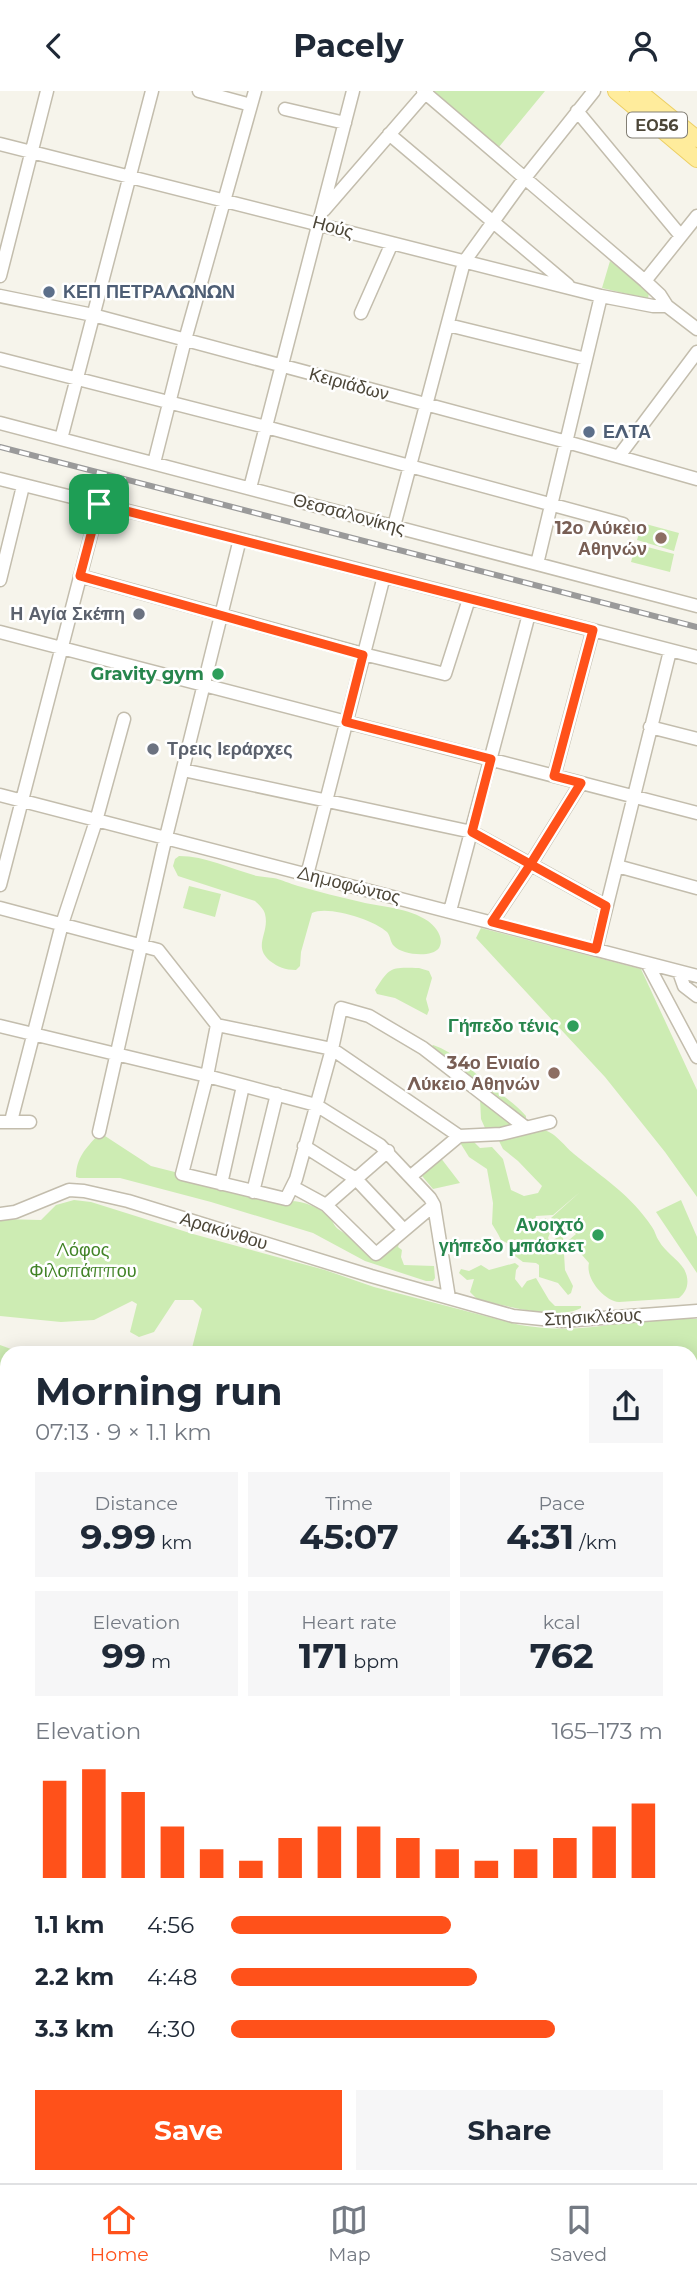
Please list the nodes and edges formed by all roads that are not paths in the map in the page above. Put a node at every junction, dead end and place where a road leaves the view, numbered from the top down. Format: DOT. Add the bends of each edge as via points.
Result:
graph roads {
  1 [pos="47,91"];
  2 [pos="152,91"];
  3 [pos="199,91"];
  4 [pos="255,91"];
  5 [pos="354,91"];
  6 [pos="594,91"];
  7 [pos="616,91"];
  8 [pos="638,91"];
  9 [pos="425,92"];
  10 [pos="251,105"];
  11 [pos="285,109"];
  12 [pos="577,111"];
  13 [pos="345,123"];
  14 [pos="389,134"];
  15 [pos="697,139"];
  16 [pos="0,143"];
  17 [pos="32,151"];
  18 [pos="697,159"];
  19 [pos="129,177"];
  20 [pos="524,179"];
  21 [pos="224,201"];
  22 [pos="697,216"];
  23 [pos="320,218"];
  24 [pos="493,223"];
  25 [pos="680,235"];
  26 [pos="393,243"];
  27 [pos="464,262"];
  28 [pos="0,276"];
  29 [pos="645,281"];
  30 [pos="572,288"];
  31 [pos="0,296"];
  32 [pos="601,296"];
  33 [pos="667,306"];
  34 [pos="361,313"];
  35 [pos="93,315"];
  36 [pos="448,325"];
  37 [pos="697,329"];
  38 [pos="185,341"];
  39 [pos="697,352"];
  40 [pos="0,359"];
  41 [pos="586,359"];
  42 [pos="282,366"];
  43 [pos="76,379"];
  44 [pos="169,402"];
  45 [pos="427,404"];
  46 [pos="0,423"];
  47 [pos="266,427"];
  48 [pos="61,439"];
  49 [pos="567,442"];
  50 [pos="619,456"];
  51 [pos="154,463"];
  52 [pos="410,466"];
  53 [pos="0,479"];
  54 [pos="697,479"];
  55 [pos="23,486"];
  56 [pos="250,488"];
  57 [pos="99,504"];
  58 [pos="552,505"];
  59 [pos="623,524"];
  60 [pos="394,526"];
  61 [pos="240,539"];
  62 [pos="537,564"];
  63 [pos="80,576"];
  64 [pos="384,576"];
  65 [pos="0,580"];
  66 [pos="469,599"];
  67 [pos="696,603"];
  68 [pos="221,614"];
  69 [pos="529,614"];
  70 [pos="593,630"];
  71 [pos="0,632"];
  72 [pos="61,648"];
  73 [pos="670,651"];
  74 [pos="363,655"];
  75 [pos="697,657"];
  76 [pos="204,685"];
  77 [pos="124,719"];
  78 [pos="346,722"];
  79 [pos="650,727"];
  80 [pos="697,739"];
  81 [pos="491,759"];
  82 [pos="183,770"];
  83 [pos="554,776"];
  84 [pos="581,783"];
  85 [pos="0,795"];
  86 [pos="633,796"];
  87 [pos="326,800"];
  88 [pos="22,801"];
  89 [pos="697,813"];
  90 [pos="96,821"];
  91 [pos="472,832"];
  92 [pos="166,840"];
  93 [pos="530,865"];
  94 [pos="617,866"];
  95 [pos="307,875"];
  96 [pos="0,885"];
  97 [pos="697,888"];
  98 [pos="606,906"];
  99 [pos="0,908"];
  100 [pos="450,911"];
  101 [pos="492,922"];
  102 [pos="62,925"];
  103 [pos="141,945"];
  104 [pos="596,949"];
  105 [pos="647,963"];
  106 [pos="679,972"];
  107 [pos="697,976"];
  108 [pos="697,996"];
  109 [pos="218,1025"];
  110 [pos="0,1026"];
  111 [pos="32,1035"];
  112 [pos="332,1049"];
  113 [pos="117,1055"];
  114 [pos="697,1057"];
  115 [pos="207,1076"];
  116 [pos="243,1086"];
  117 [pos="277,1094"];
  118 [pos="316,1105"];
  119 [pos="6,1122"];
  120 [pos="30,1122"];
  121 [pos="550,1122"];
  122 [pos="525,1127"];
  123 [pos="99,1132"];
  124 [pos="458,1136"];
  125 [pos="304,1146"];
  126 [pos="388,1151"];
  127 [pos="411,1176"];
  128 [pos="356,1179"];
  129 [pos="221,1184"];
  130 [pos="293,1187"];
  131 [pos="253,1192"];
  132 [pos="326,1205"];
  133 [pos="434,1205"];
  134 [pos="0,1214"];
  135 [pos="404,1230"];
  136 [pos="449,1298"];
  137 [pos="697,1311"];
  1 -- 17 [label="street"];
  2 -- 19 [label="street"];
  3 -- 10 [label="street"];
  4 -- 10 [label="street"];
  5 -- 13 [label="street"];
  6 -- 12 [label="street"];
  7 -- 18 [label="main road, ΕΟ56"];
  8 -- 15 [label="main road, ΕΟ56"];
  9 -- 14 [label="street"];
  9 -- 20 [label="street"];
  10 -- 21 [label="street"];
  11 -- 13 [label="street"];
  12 -- 20 [label="street"];
  12 -- 25 [label="street"];
  13 -- 23 [label="street"];
  14 -- 23 [label="street"];
  14 -- 24 [label="street"];
  16 -- 17 [label="street, Ηούς"];
  17 -- 19 [label="street, Ηούς"];
  17 -- 28 [label="street"];
  19 -- 21 [label="street, Ηούς"];
  19 -- 35 [label="street"];
  20 -- 24 [label="street"];
  20 -- 29 [label="street"];
  21 -- 23 [label="street, Ηούς"];
  21 -- 38 [label="street"];
  22 -- 25 [label="street"];
  23 -- 26 [label="street, Ηούς"];
  23 -- 42 [label="street"];
  24 -- 27 [label="street"];
  24 -- 30 [label="street"];
  25 -- 29 [label="street"];
  26 -- 27 [label="street, Ηούς"];
  26 -- 34 [label="street"];
  27 -- 30 [label="street, Ηούς"];
  27 -- 36 [label="street"];
  29 -- 33 [label="street"];
  30 -- 32 [label="street, Ηούς"];
  31 -- 35 [label="street, Κειριάδων"];
  32 -- 33 [label="street, Ηούς"];
  32 -- 41 [label="street"];
  33 -- 37 [label="street"];
  35 -- 38 [label="street, Κειριάδων"];
  35 -- 43 [label="street"];
  36 -- 41 [label="street"];
  36 -- 45 [label="street"];
  38 -- 42 [label="street, Κειριάδων"];
  38 -- 44 [label="street"];
  39 -- 50 [label="street"];
  40 -- 43 [label="street"];
  41 -- 49 [label="street"];
  42 -- 45 [label="street, Κειριάδων"];
  42 -- 47 [label="street"];
  43 -- 44 [label="street"];
  43 -- 48 [label="street"];
  44 -- 47 [label="street"];
  44 -- 51 [label="street"];
  45 -- 49 [label="street, Κειριάδων"];
  45 -- 52 [label="street"];
  46 -- 48 [label="street, Θεσσαλονίκης"];
  47 -- 52 [label="street"];
  47 -- 56 [label="street"];
  48 -- 51 [label="street, Θεσσαλονίκης"];
  49 -- 50 [label="street, Κειριάδων"];
  49 -- 58 [label="street"];
  50 -- 54 [label="street, Κειριάδων"];
  51 -- 56 [label="street, Θεσσαλονίκης"];
  52 -- 58 [label="street"];
  52 -- 60 [label="street"];
  53 -- 55 [label="street"];
  55 -- 57 [label="street"];
  55 -- 65 [label="street"];
  56 -- 60 [label="street, Θεσσαλονίκης"];
  57 -- 61 [label="street"];
  57 -- 63 [label="street"];
  58 -- 59 [label="street"];
  58 -- 62 [label="street"];
  60 -- 62 [label="street, Θεσσαλονίκης"];
  61 -- 64 [label="street"];
  61 -- 68 [label="street"];
  62 -- 67 [label="street, Θεσσαλονίκης"];
  63 -- 68 [label="street"];
  63 -- 72 [label="street"];
  64 -- 66 [label="street"];
  64 -- 74 [label="street"];
  66 -- 69 [label="street"];
  66 -- 74 [label="street" via="445,674"];
  68 -- 74 [label="street"];
  68 -- 76 [label="street"];
  69 -- 70 [label="street"];
  69 -- 81 [label="street"];
  70 -- 73 [label="street"];
  70 -- 83 [label="street"];
  71 -- 72 [label="street"];
  72 -- 76 [label="street"];
  72 -- 88 [label="street"];
  73 -- 75 [label="street"];
  73 -- 79 [label="street"];
  74 -- 78 [label="street"];
  76 -- 78 [label="street"];
  76 -- 82 [label="street"];
  77 -- 90 [label="street"];
  78 -- 81 [label="street"];
  78 -- 87 [label="street"];
  79 -- 80 [label="street"];
  79 -- 86 [label="street"];
  81 -- 83 [label="street"];
  81 -- 91 [label="street"];
  82 -- 87 [label="street"];
  82 -- 92 [label="street"];
  83 -- 84 [label="street"];
  84 -- 86 [label="street"];
  84 -- 93 [label="street"];
  85 -- 88 [label="street, Δημοφώντος"];
  86 -- 89 [label="street"];
  86 -- 94 [label="street"];
  87 -- 91 [label="street"];
  87 -- 95 [label="street"];
  88 -- 90 [label="street, Δημοφώντος"];
  88 -- 96 [label="street"];
  90 -- 92 [label="street, Δημοφώντος"];
  90 -- 102 [label="street"];
  91 -- 93 [label="street"];
  91 -- 100 [label="street"];
  92 -- 95 [label="street, Δημοφώντος"];
  92 -- 103 [label="street"];
  93 -- 98 [label="street"];
  93 -- 101 [label="street"];
  94 -- 97 [label="street"];
  94 -- 98 [label="street"];
  95 -- 100 [label="street, Δημοφώντος"];
  98 -- 104 [label="street"];
  99 -- 102 [label="street"];
  100 -- 101 [label="street, Δημοφώντος"];
  101 -- 104 [label="street, Δημοφώντος"];
  102 -- 103 [label="street"];
  102 -- 111 [label="street"];
  103 -- 109 [label="street" via="158,950"];
  103 -- 113 [label="street"];
  104 -- 105 [label="street, Δημοφώντος"];
  105 -- 106 [label="street, Δημοφώντος"];
  105 -- 114 [label="street"];
  106 -- 107 [label="street, Δημοφώντος"];
  106 -- 108 [label="street" via="684,986"];
  109 -- 112 [label="street"];
  109 -- 115 [label="street"];
  110 -- 111 [label="street"];
  111 -- 113 [label="street"];
  111 -- 119 [label="street"];
  112 -- 118 [label="street"];
  112 -- 122 [label="street" via="341,1008 369,1016"];
  112 -- 124 [label="street"];
  113 -- 115 [label="street"];
  113 -- 123 [label="street"];
  115 -- 116 [label="street"];
  115 -- 129 [label="street" via="182,1174"];
  116 -- 117 [label="street"];
  116 -- 129 [label="street"];
  117 -- 118 [label="street"];
  117 -- 131 [label="street"];
  118 -- 125 [label="street"];
  118 -- 126 [label="street"];
  119 -- 120 [label="street"];
  121 -- 122 [label="street"];
  122 -- 124 [label="street" via="501,1134"];
  124 -- 127 [label="street"];
  125 -- 128 [label="street"];
  125 -- 130 [label="street"];
  126 -- 127 [label="street"];
  126 -- 128 [label="street"];
  127 -- 133 [label="street"];
  128 -- 132 [label="street"];
  128 -- 135 [label="street"];
  129 -- 131 [label="street"];
  130 -- 131 [label="street" via="286,1199"];
  130 -- 132 [label="street"];
  132 -- 135 [label="street" via="376,1254"];
  133 -- 135 [label="street"];
  133 -- 136 [label="street"];
  134 -- 136 [label="street, Αρακύνθου" via="69,1190 84,1191"];
  136 -- 137 [label="street, Στησικλέους" via="513,1316 554,1321"];
}
